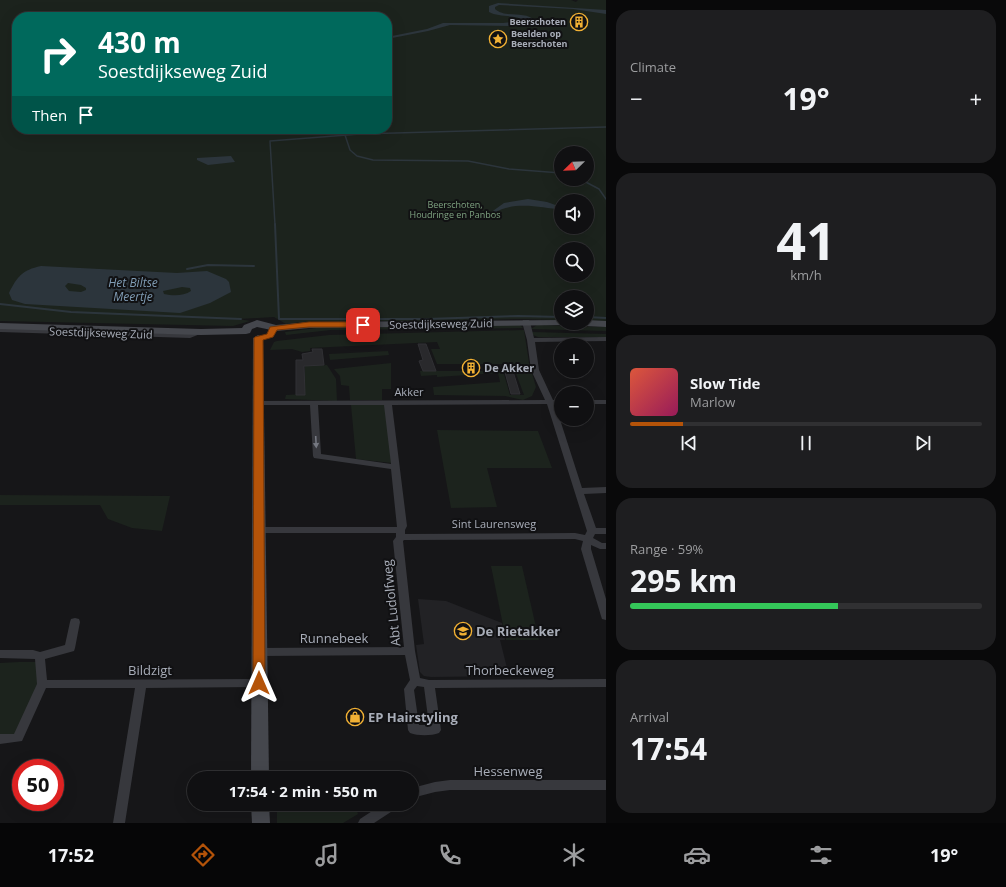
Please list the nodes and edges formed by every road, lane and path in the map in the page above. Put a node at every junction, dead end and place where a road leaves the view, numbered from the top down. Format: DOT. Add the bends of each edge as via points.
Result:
graph roads {
  1 [pos="526,322"];
  2 [pos="554,323"];
  3 [pos="594,324"];
  4 [pos="606,324"];
  5 [pos="0,326"];
  6 [pos="273,328"];
  7 [pos="0,330"];
  8 [pos="246,331"];
  9 [pos="201,332"];
  10 [pos="258,338"];
  11 [pos="606,338"];
  12 [pos="531,340"];
  13 [pos="550,402"];
  14 [pos="554,402"];
  15 [pos="594,402"];
  16 [pos="606,402"];
  17 [pos="314,403"];
  18 [pos="388,403"];
  19 [pos="258,404"];
  20 [pos="395,467"];
  21 [pos="578,490"];
  22 [pos="606,490"];
  23 [pos="258,530"];
  24 [pos="606,531"];
  25 [pos="400,533"];
  26 [pos="590,535"];
  27 [pos="606,546"];
  28 [pos="605,613"];
  29 [pos="75,622"];
  30 [pos="410,651"];
  31 [pos="259,652"];
  32 [pos="0,654"];
  33 [pos="40,656"];
  34 [pos="415,681"];
  35 [pos="259,683"];
  36 [pos="606,683"];
  37 [pos="42,684"];
  38 [pos="429,684"];
  39 [pos="141,685"];
  40 [pos="0,739"];
  41 [pos="260,771"];
  42 [pos="606,785"];
  43 [pos="419,791"];
  44 [pos="260,811"];
  45 [pos="379,811"];
  46 [pos="119,823"];
  47 [pos="261,823"];
  48 [pos="364,823"];
  1 -- 2 [label="main road, Soestdijkseweg Zuid"];
  1 -- 6 [label="main road, Soestdijkseweg Zuid" via="309,325"];
  1 -- 12 [label="street"];
  3 -- 4 [label="main road"];
  5 -- 9 [label="main road, Soestdijkseweg Zuid"];
  6 -- 8 [label="main road, Soestdijkseweg Zuid" via="261,321"];
  6 -- 10 [label="main road" via="270,336"];
  7 -- 9 [label="street, Soestdijkseweg Zuid" via="190,336"];
  8 -- 9 [label="main road, Soestdijkseweg Zuid"];
  8 -- 10 [label="main road" via="251,337"];
  10 -- 19 [label="main road"];
  11 -- 12 [label="street"];
  12 -- 13 [label="street" via="535,370"];
  13 -- 14 [label="street, Akker"];
  13 -- 18 [label="street, Akker"];
  13 -- 21 [label="street"];
  15 -- 16 [label="street"];
  17 -- 18 [label="street, Akker"];
  17 -- 19 [label="street, Akker"];
  17 -- 20 [label="street, one-way" via="317,456"];
  18 -- 20 [label="street, Abt Ludolfweg"];
  19 -- 23 [label="main road"];
  20 -- 25 [label="street, Abt Ludolfweg" via="402,526"];
  21 -- 22 [label="street"];
  21 -- 26 [label="street"];
  23 -- 25 [label="street, Sint Laurensweg"];
  23 -- 31 [label="main road"];
  24 -- 26 [label="street"];
  25 -- 26 [label="street, Sint Laurensweg"];
  25 -- 30 [label="street, Abt Ludolfweg" via="398,541"];
  26 -- 27 [label="street" via="600,546"];
  26 -- 28 [label="street" via="586,549"];
  29 -- 33 [label="street" via="70,648"];
  30 -- 31 [label="street, Runnebeek"];
  30 -- 34 [label="street, Abt Ludolfweg"];
  31 -- 35 [label="main road"];
  32 -- 33 [label="street"];
  33 -- 37 [label="street"];
  34 -- 38 [label="street, Thorbeckeweg"];
  34 -- 38 [label="street, Abt Ludolfweg" via="409,689 414,730 435,730"];
  35 -- 39 [label="street, Bildzigt"];
  35 -- 41 [label="main road"];
  36 -- 38 [label="street, Thorbeckeweg"];
  37 -- 39 [label="street, Bildzigt"];
  37 -- 40 [label="street" via="18,738"];
  39 -- 46 [label="street"];
  42 -- 43 [label="street, Hessenweg" via="450,785"];
  44 -- 47 [label="main road"];
  45 -- 48 [label="street"];
}
